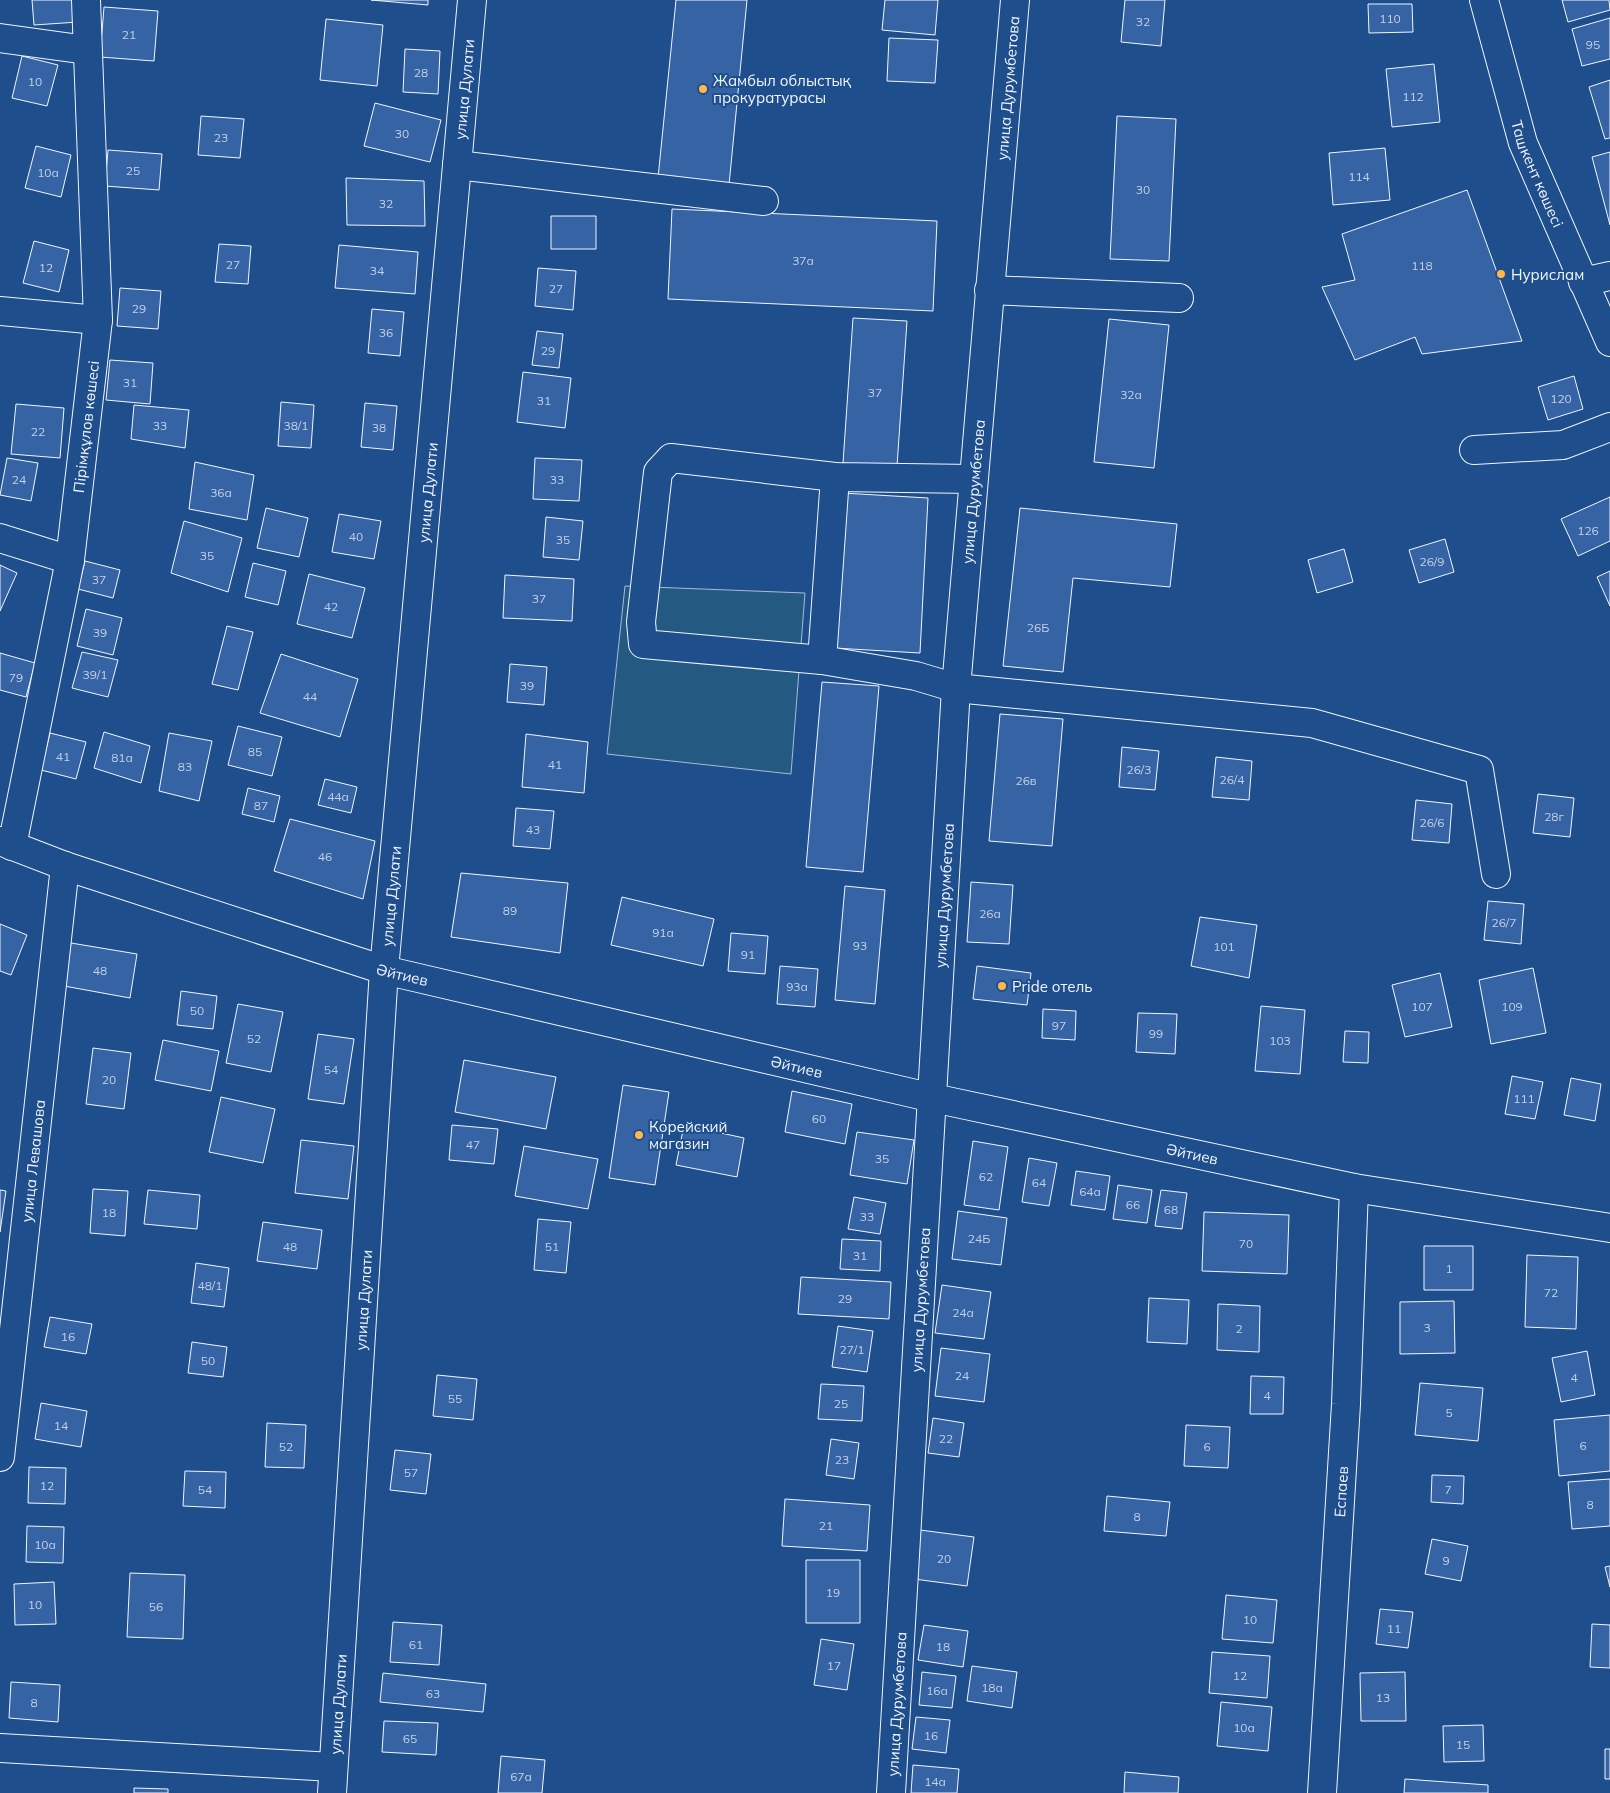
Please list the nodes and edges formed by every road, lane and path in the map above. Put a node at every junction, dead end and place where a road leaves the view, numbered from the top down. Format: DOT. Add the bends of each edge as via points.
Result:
graph roads {
  1 [pos="86,0"];
  2 [pos="472,0"];
  3 [pos="1015,0"];
  4 [pos="1484,0"];
  5 [pos="0,38"];
  6 [pos="87,50"];
  7 [pos="457,165"];
  8 [pos="764,201"];
  9 [pos="1610,276"];
  10 [pos="1583,282"];
  11 [pos="989,290"];
  12 [pos="1179,298"];
  13 [pos="0,311"];
  14 [pos="98,320"];
  15 [pos="1610,342"];
  16 [pos="1610,426"];
  17 [pos="1474,450"];
  18 [pos="835,477"];
  19 [pos="973,479"];
  20 [pos="0,538"];
  21 [pos="70,560"];
  22 [pos="822,660"];
  23 [pos="956,688"];
  24 [pos="6,844"];
  25 [pos="65,866"];
  26 [pos="1496,874"];
  27 [pos="384,970"];
  28 [pos="933,1098"];
  29 [pos="1354,1188"];
  30 [pos="1610,1228"];
  31 [pos="0,1457"];
  32 [pos="0,1748"];
  33 [pos="332,1780"];
  34 [pos="891,1793"];
  35 [pos="1322,1793"];
  1 -- 6 [label="street, Пірімқұлов көшесі"];
  2 -- 7 [label="street, улица Дулати"];
  3 -- 11 [label="street, улица Дурумбетова"];
  4 -- 10 [label="street, Ташкент көшесі" via="1523,144"];
  5 -- 6 [label="street"];
  6 -- 14 [label="street, Пірімқұлов көшесі"];
  7 -- 8 [label="street"];
  7 -- 27 [label="street, улица Дулати"];
  9 -- 10 [label="street"];
  10 -- 15 [label="street, Ташкент көшесі"];
  11 -- 12 [label="street"];
  11 -- 19 [label="street, улица Дурумбетова"];
  13 -- 14 [label="street"];
  14 -- 21 [label="street, Пірімқұлов көшесі"];
  16 -- 17 [label="street" via="1564,446"];
  18 -- 19 [label="street"];
  18 -- 22 [label="street"];
  18 -- 22 [label="street" via="671,458 658,472 641,622 644,644"];
  19 -- 23 [label="street, улица Дурумбетова"];
  20 -- 21 [label="street"];
  21 -- 24 [label="street, Пірімқұлов көшесі"];
  22 -- 23 [label="street" via="916,676"];
  23 -- 26 [label="street" via="1312,723 1479,770"];
  23 -- 28 [label="street, улица Дурумбетова"];
  24 -- 25 [label="street, Әйтиев"];
  25 -- 27 [label="street, Әйтиев"];
  25 -- 31 [label="street, улица Левашова"];
  27 -- 28 [label="street, Әйтиев"];
  27 -- 33 [label="street, улица Дулати"];
  28 -- 29 [label="street, Әйтиев"];
  28 -- 34 [label="street, улица Дурумбетова"];
  29 -- 30 [label="street, Әйтиев"];
  29 -- 35 [label="street, Еспаев" via="1346,1404"];
  32 -- 33 [label="street"];
}
